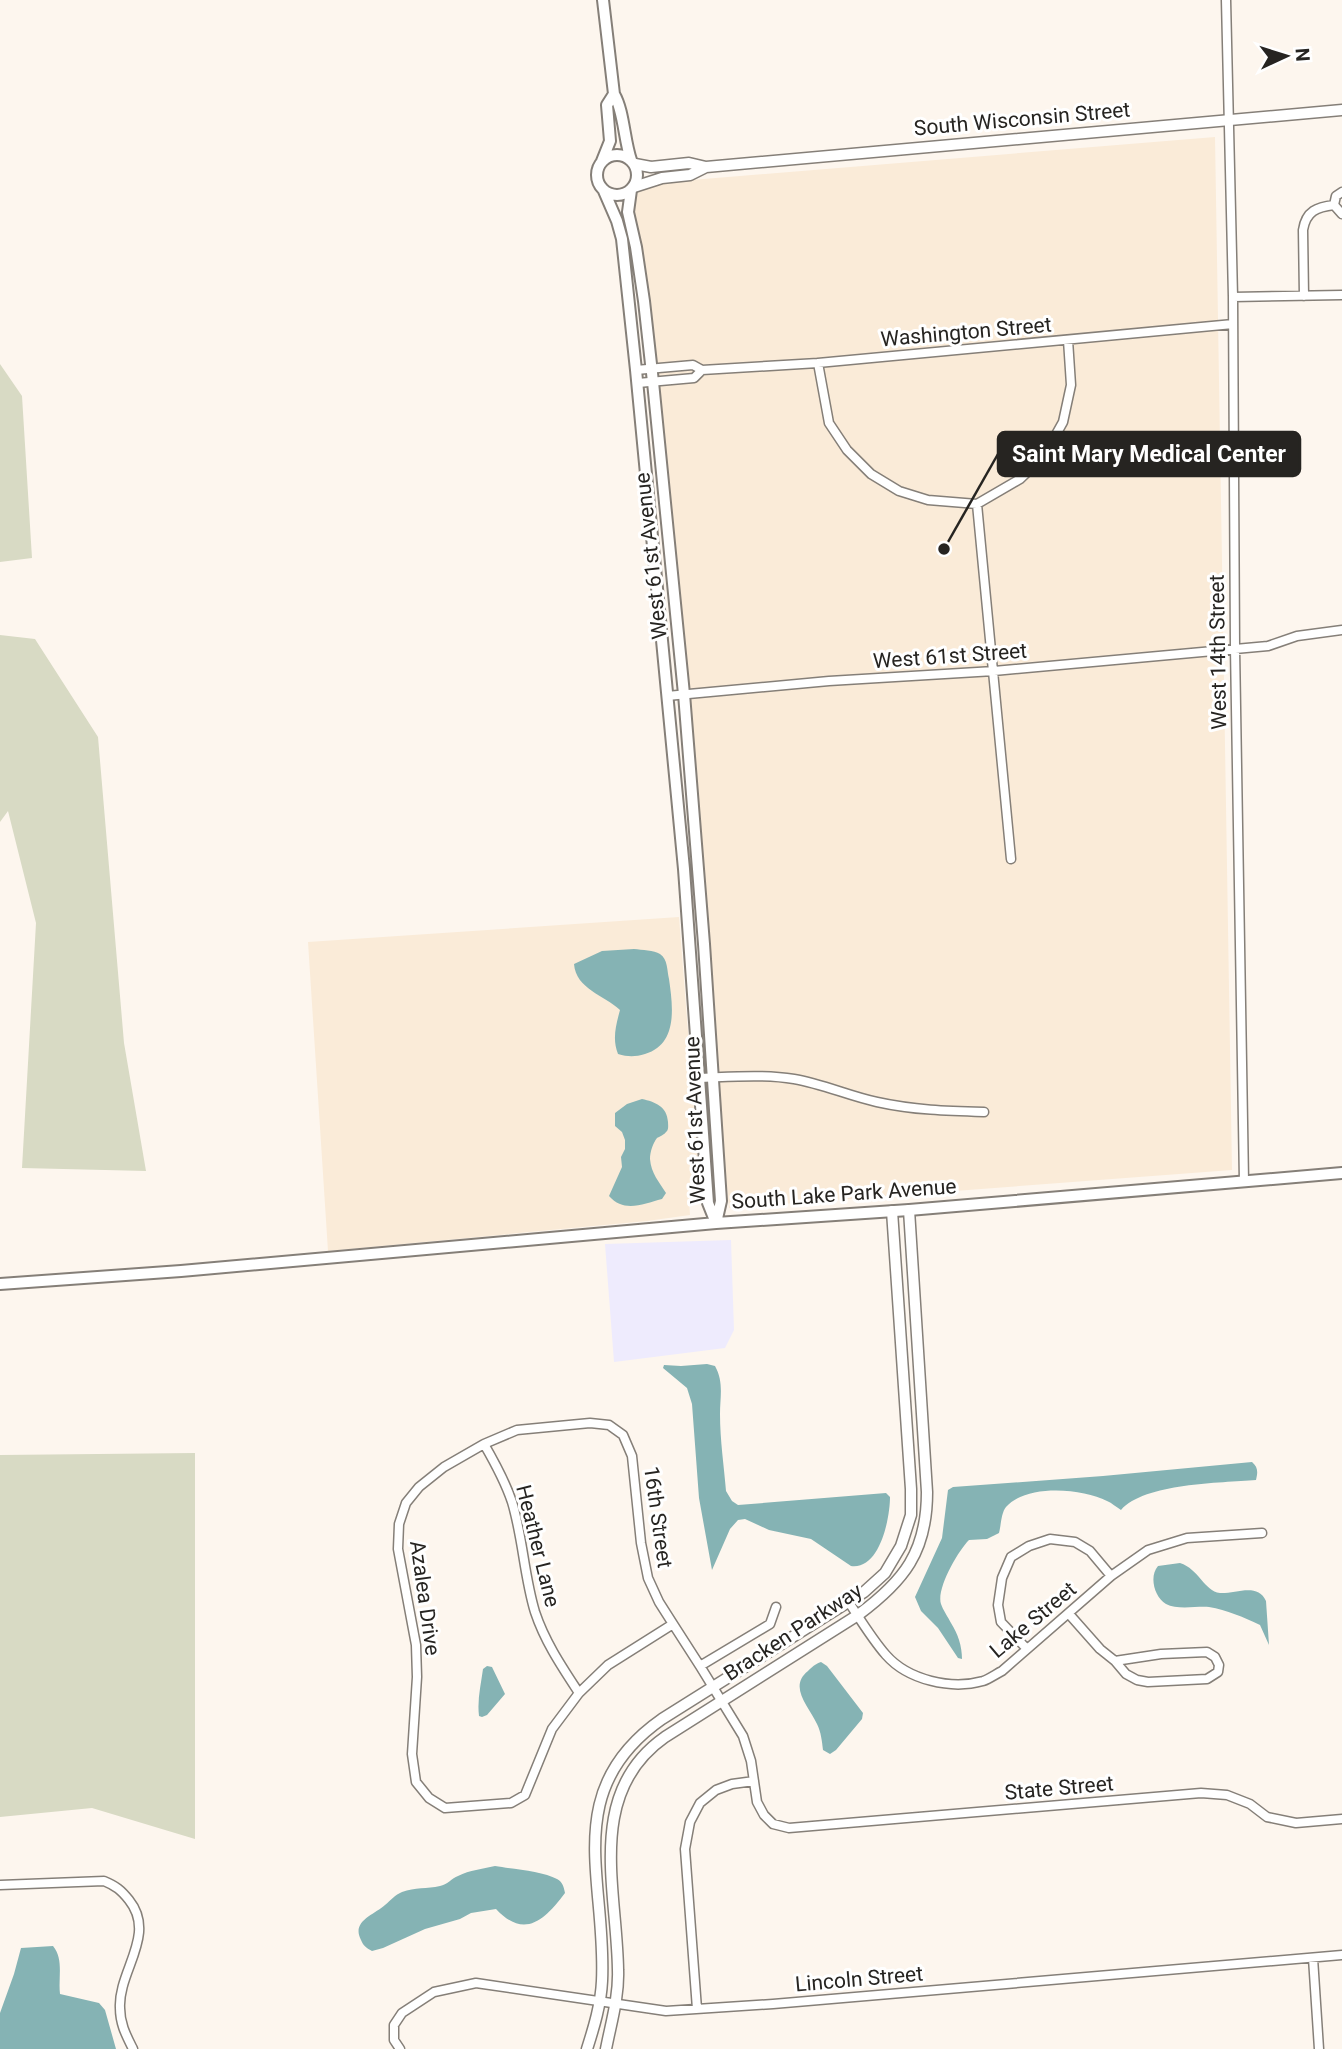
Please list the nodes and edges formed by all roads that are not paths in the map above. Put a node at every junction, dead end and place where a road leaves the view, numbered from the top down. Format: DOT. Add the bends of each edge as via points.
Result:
graph roads {
  1 [pos="603,0"];
  2 [pos="1226,0"];
  3 [pos="614,94"];
  4 [pos="1342,110"];
  5 [pos="1228,121"];
  6 [pos="602,161"];
  7 [pos="633,162"];
  8 [pos="706,167"];
  9 [pos="633,188"];
  10 [pos="604,191"];
  11 [pos="1342,192"];
  12 [pos="1334,205"];
  13 [pos="1342,214"];
  14 [pos="1342,295"];
  15 [pos="1304,296"];
  16 [pos="1233,297"];
  17 [pos="1233,324"];
  18 [pos="1068,340"];
  19 [pos="818,363"];
  20 [pos="652,369"];
  21 [pos="636,370"];
  22 [pos="702,370"];
  23 [pos="653,382"];
  24 [pos="638,383"];
  25 [pos="977,504"];
  26 [pos="1342,630"];
  27 [pos="1235,648"];
  28 [pos="994,671"];
  29 [pos="684,694"];
  30 [pos="667,696"];
  31 [pos="1011,859"];
  32 [pos="714,1077"];
  33 [pos="698,1078"];
  34 [pos="984,1112"];
  35 [pos="1342,1172"];
  36 [pos="1244,1182"];
  37 [pos="909,1210"];
  38 [pos="892,1211"];
  39 [pos="716,1223"];
  40 [pos="0,1284"];
  41 [pos="918,1353"];
  42 [pos="902,1354"];
  43 [pos="484,1444"];
  44 [pos="1262,1533"];
  45 [pos="1111,1576"];
  46 [pos="848,1601"];
  47 [pos="776,1607"];
  48 [pos="1069,1614"];
  49 [pos="858,1615"];
  50 [pos="673,1624"];
  51 [pos="1027,1649"];
  52 [pos="1115,1661"];
  53 [pos="700,1666"];
  54 [pos="712,1687"];
  55 [pos="579,1693"];
  56 [pos="721,1701"];
  57 [pos="754,1781"];
  58 [pos="1342,1819"];
  59 [pos="774,1824"];
  60 [pos="0,1885"];
  61 [pos="1342,1955"];
  62 [pos="1313,1958"];
  63 [pos="600,2001"];
  64 [pos="615,2003"];
  65 [pos="697,2009"];
  66 [pos="133,2049"];
  67 [pos="400,2049"];
  68 [pos="587,2049"];
  69 [pos="606,2049"];
  70 [pos="1319,2049"];
  1 -- 3 [label="main road"];
  2 -- 5 [label="street, West 14th Street"];
  3 -- 6 [label="main road" via="607,105 610,141"];
  3 -- 7 [label="main road"];
  4 -- 5 [label="street, South Wisconsin Street"];
  5 -- 8 [label="street, South Wisconsin Street"];
  5 -- 16 [label="street, West 14th Street"];
  6 -- 7 [label="main road" via="621,155"];
  6 -- 10 [label="main road" via="597,180"];
  7 -- 8 [label="street, South Wisconsin Street" via="651,167 689,163"];
  7 -- 9 [label="main road" via="638,175"];
  8 -- 9 [label="street, South Wisconsin Street"];
  9 -- 10 [label="main road" via="617,196"];
  9 -- 20 [label="main road, West 61st Avenue" via="628,212"];
  10 -- 21 [label="main road, West 61st Avenue" via="622,239"];
  11 -- 12 [label="street"];
  12 -- 13 [label="street"];
  12 -- 15 [label="street" via="1317,208 1304,220"];
  14 -- 15 [label="street"];
  15 -- 16 [label="street"];
  16 -- 17 [label="street, West 14th Street"];
  17 -- 18 [label="street, Washington Street"];
  17 -- 27 [label="street, West 14th Street"];
  18 -- 19 [label="street, Washington Street"];
  18 -- 25 [label="street" via="1071,385 1063,422 1044,456 1020,479"];
  19 -- 22 [label="street, Washington Street"];
  19 -- 25 [label="street" via="829,424 871,474 899,491 928,500"];
  20 -- 21 [label="street, Washington Street"];
  20 -- 22 [label="street, Washington Street" via="693,365"];
  20 -- 23 [label="main road, West 61st Avenue"];
  21 -- 24 [label="main road, West 61st Avenue"];
  22 -- 23 [label="street, Washington Street" via="694,378"];
  23 -- 24 [label="street, Washington Street"];
  23 -- 29 [label="main road, West 61st Avenue"];
  24 -- 30 [label="main road, West 61st Avenue"];
  25 -- 28 [label="street"];
  26 -- 27 [label="street, West 61st Street" via="1297,636 1268,646"];
  27 -- 28 [label="street, West 61st Street"];
  27 -- 36 [label="street, West 14th Street"];
  28 -- 29 [label="street, West 61st Street"];
  28 -- 31 [label="street"];
  29 -- 30 [label="street, West 61st Street"];
  29 -- 32 [label="main road, West 61st Avenue"];
  30 -- 33 [label="main road, West 61st Avenue"];
  32 -- 33 [label="street"];
  32 -- 34 [label="street" via="792,1079 914,1109"];
  32 -- 39 [label="main road, West 61st Avenue" via="721,1201"];
  33 -- 39 [label="main road, West 61st Avenue" via="708,1203"];
  35 -- 36 [label="main road, South Lake Park Avenue"];
  36 -- 37 [label="main road, South Lake Park Avenue"];
  37 -- 38 [label="main road, South Lake Park Avenue"];
  37 -- 41 [label="street, Bracken Parkway"];
  38 -- 39 [label="main road, South Lake Park Avenue"];
  38 -- 42 [label="street, Bracken Parkway"];
  39 -- 40 [label="main road, South Lake Park Avenue"];
  41 -- 42 [label="street"];
  41 -- 49 [label="street, Bracken Parkway" via="927,1492 924,1527 903,1575"];
  42 -- 46 [label="street, Bracken Parkway" via="911,1516 886,1573"];
  43 -- 50 [label="street, 16th Street" via="517,1430 590,1423 608,1425 623,1435 632,1456 648,1578"];
  43 -- 55 [label="street, Heather Lane" via="513,1504 536,1615"];
  43 -- 55 [label="street, Azalea Drive" via="419,1487 398,1524 398,1549 416,1645 412,1754 416,1782 445,1808 511,1804 525,1795 552,1729"];
  44 -- 45 [label="street, Lake Street" via="1187,1538 1148,1550"];
  45 -- 48 [label="street, Lake Street"];
  45 -- 51 [label="street" via="1090,1551 1075,1542 1050,1539 1011,1557 998,1605 1001,1622"];
  46 -- 49 [label="street, Lake Street"];
  46 -- 54 [label="street, Bracken Parkway"];
  47 -- 53 [label="street" via="770,1624"];
  48 -- 51 [label="street, Lake Street"];
  48 -- 52 [label="street"];
  49 -- 51 [label="street, Lake Street" via="887,1656 908,1673 931,1682 983,1681"];
  49 -- 56 [label="street, Bracken Parkway"];
  50 -- 53 [label="street, 16th Street"];
  50 -- 55 [label="street" via="608,1665"];
  52 -- 52 [label="street" via="1207,1652 1219,1665 1218,1672 1207,1679 1148,1682 1126,1674"];
  53 -- 54 [label="street, 16th Street"];
  54 -- 56 [label="street, 16th Street"];
  54 -- 63 [label="street, Bracken Parkway" via="635,1741 614,1770 601,1800 594,1844"];
  56 -- 57 [label="street, 16th Street" via="746,1742"];
  56 -- 64 [label="street, Bracken Parkway" via="650,1748 619,1797 610,1840 618,1970"];
  57 -- 59 [label="street, 16th Street" via="757,1802"];
  57 -- 65 [label="street" via="716,1790 700,1802 690,1822 685,1849"];
  58 -- 59 [label="street, State Street" via="1296,1823 1267,1817 1227,1795 1201,1793 789,1828"];
  60 -- 66 [label="street" via="104,1881 118,1886 140,1921 140,1937 119,2007"];
  61 -- 62 [label="street, Lincoln Street"];
  62 -- 65 [label="street, Lincoln Street"];
  62 -- 70 [label="street"];
  63 -- 64 [label="street, Lincoln Street"];
  63 -- 67 [label="street, Lincoln Street" via="476,1983 434,1992 402,2012 394,2025 394,2040"];
  63 -- 68 [label="street, Bracken Parkway"];
  64 -- 65 [label="street, Lincoln Street" via="666,2011"];
  64 -- 69 [label="street, Bracken Parkway"];
}
